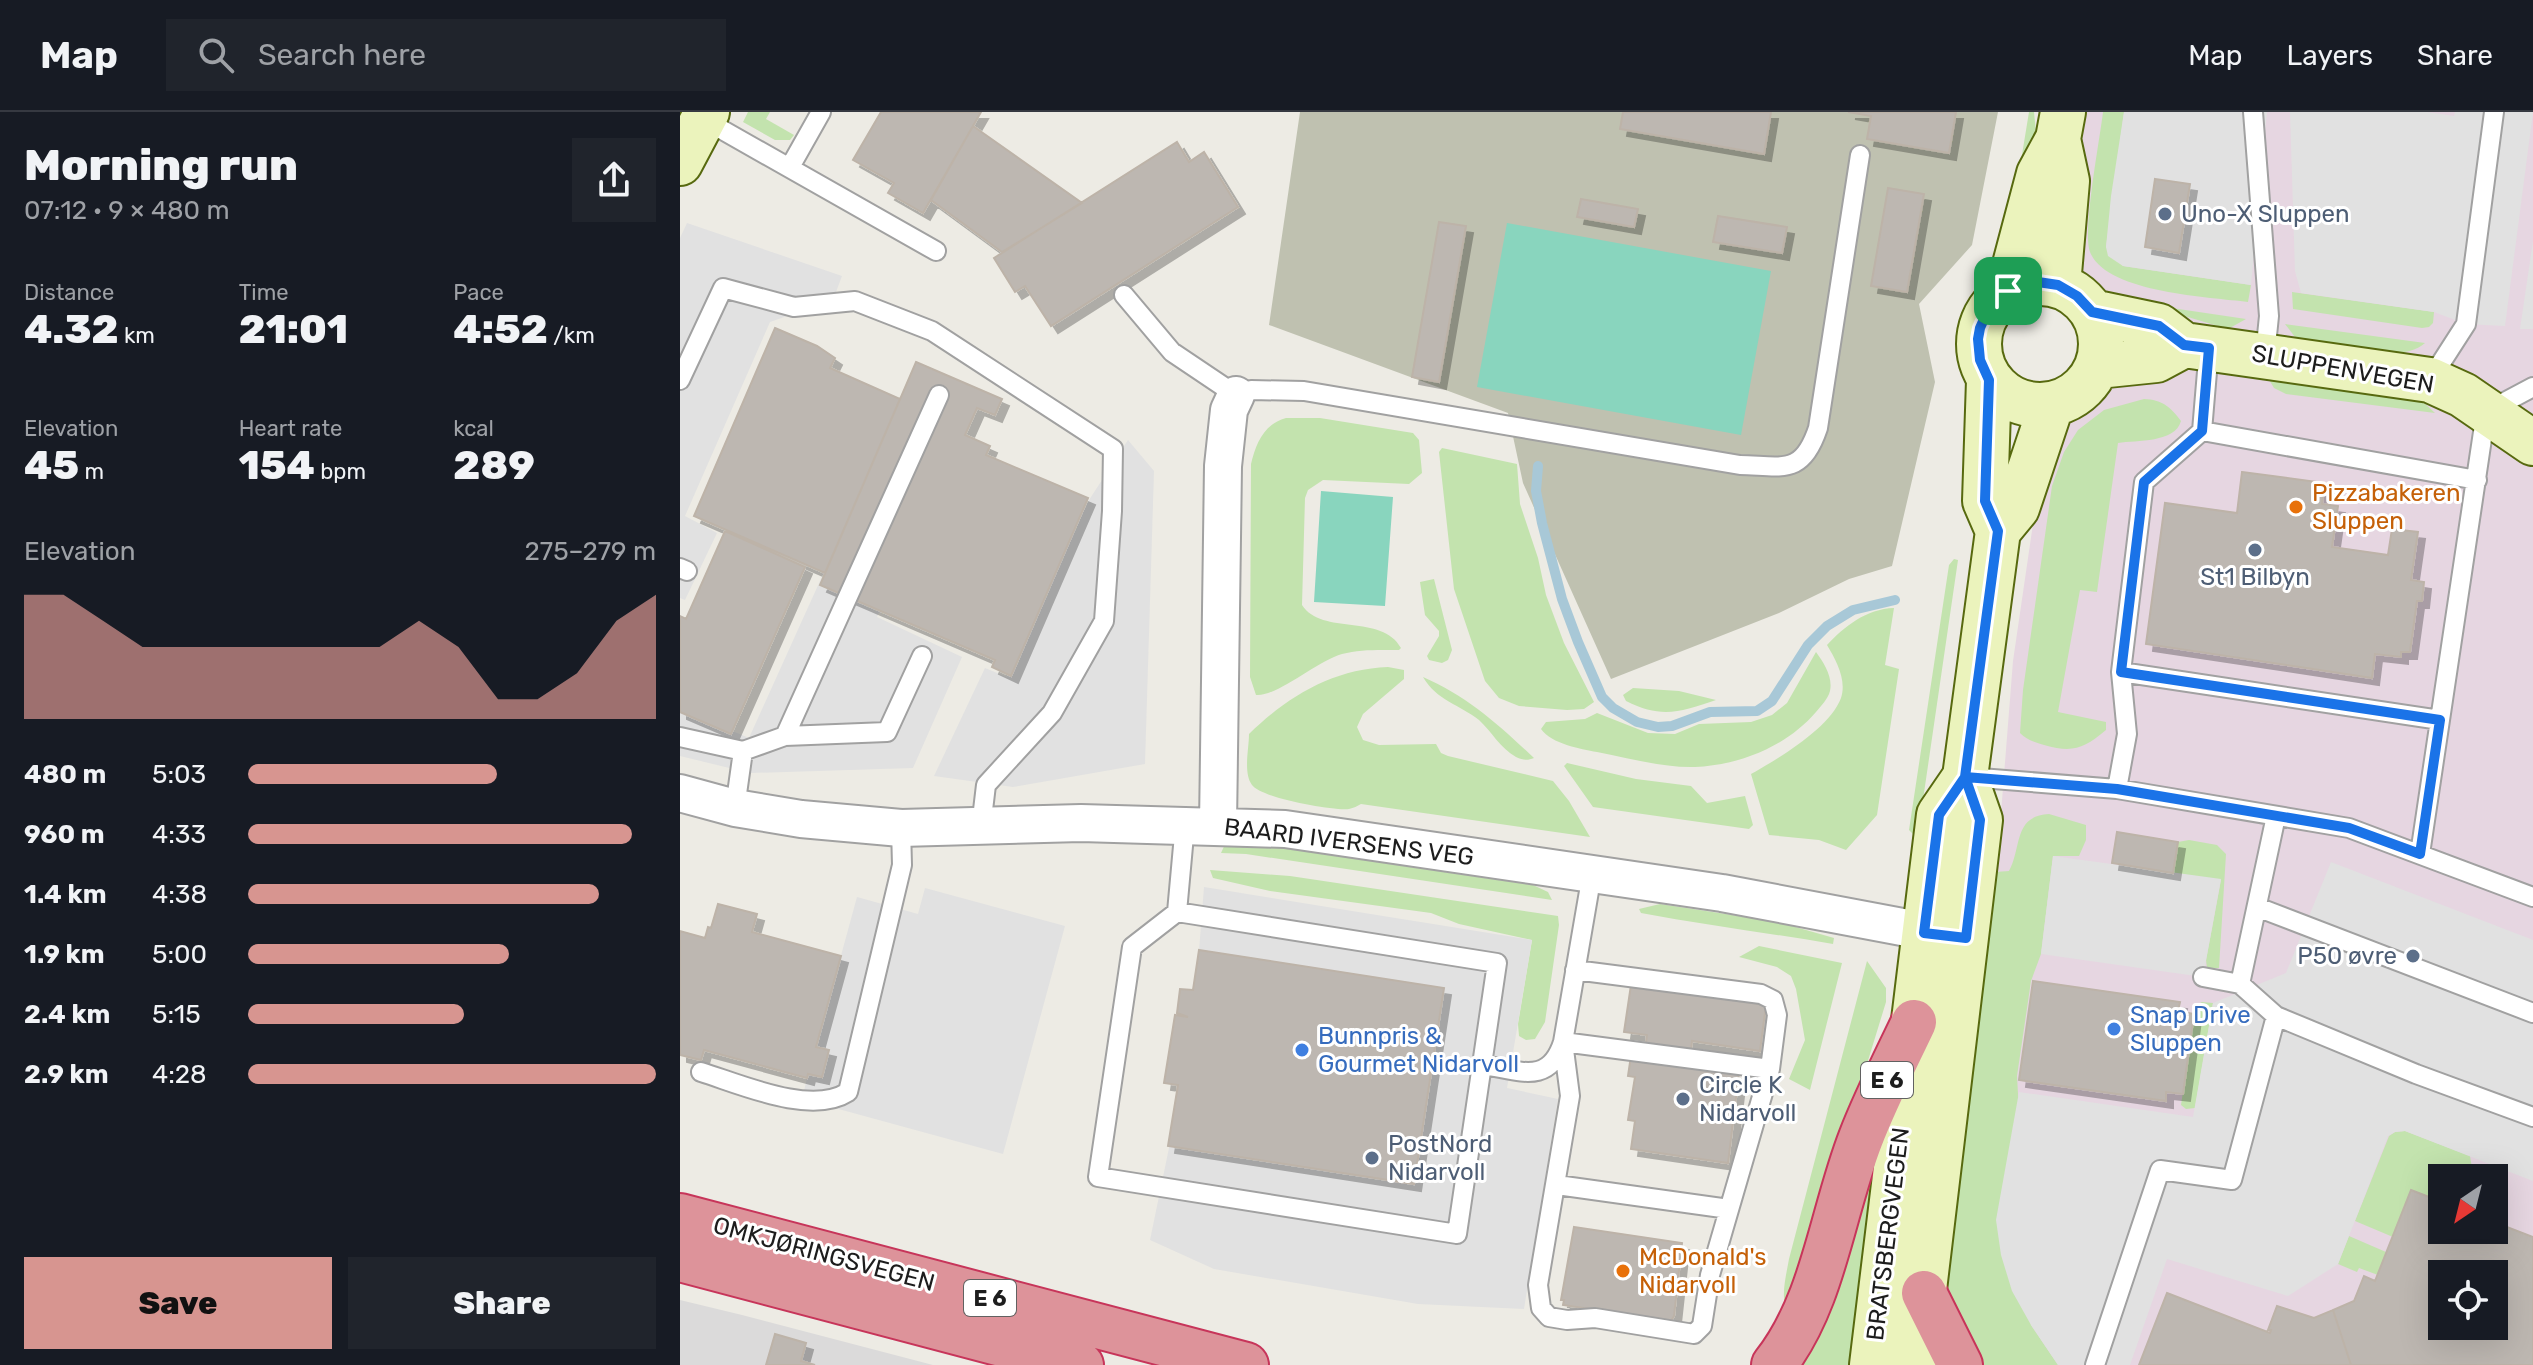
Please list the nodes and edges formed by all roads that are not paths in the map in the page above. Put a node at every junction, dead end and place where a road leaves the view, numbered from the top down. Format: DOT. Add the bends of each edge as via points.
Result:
graph roads {
  1 [pos="821,112"];
  2 [pos="2253,112"];
  3 [pos="2494,112"];
  4 [pos="705,115"];
  5 [pos="2060,126"];
  6 [pos="1860,155"];
  7 [pos="680,163"];
  8 [pos="790,167"];
  9 [pos="936,251"];
  10 [pos="2058,285"];
  11 [pos="2008,291"];
  12 [pos="1124,295"];
  13 [pos="2092,312"];
  14 [pos="2197,346"];
  15 [pos="2265,355"];
  16 [pos="2098,366"];
  17 [pos="680,380"];
  18 [pos="1989,380"];
  19 [pos="2430,380"];
  20 [pos="2533,387"];
  21 [pos="939,395"];
  22 [pos="1236,395"];
  23 [pos="2051,406"];
  24 [pos="2486,412"];
  25 [pos="2202,431"];
  26 [pos="2533,443"];
  27 [pos="2477,480"];
  28 [pos="1998,531"];
  29 [pos="922,656"];
  30 [pos="2121,672"];
  31 [pos="2440,720"];
  32 [pos="785,736"];
  33 [pos="680,737"];
  34 [pos="743,751"];
  35 [pos="1965,777"];
  36 [pos="2117,789"];
  37 [pos="680,793"];
  38 [pos="735,808"];
  39 [pos="2276,816"];
  40 [pos="1202,824"];
  41 [pos="981,827"];
  42 [pos="901,828"];
  43 [pos="2420,854"];
  44 [pos="1592,874"];
  45 [pos="2533,897"];
  46 [pos="2257,907"];
  47 [pos="1177,912"];
  48 [pos="1945,936"];
  49 [pos="1575,970"];
  50 [pos="2203,977"];
  51 [pos="2240,984"];
  52 [pos="2533,1013"];
  53 [pos="2276,1016"];
  54 [pos="1914,1022"];
  55 [pos="1563,1042"];
  56 [pos="1483,1065"];
  57 [pos="1770,1069"];
  58 [pos="701,1072"];
  59 [pos="2533,1117"];
  60 [pos="1557,1185"];
  61 [pos="1729,1209"];
  62 [pos="680,1216"];
  63 [pos="680,1259"];
  64 [pos="1924,1293"];
  65 [pos="1081,1365"];
  66 [pos="1246,1365"];
  67 [pos="1774,1365"];
  68 [pos="1872,1365"];
  69 [pos="1915,1365"];
  70 [pos="1960,1365"];
  71 [pos="2095,1365"];
  1 -- 8 [label="lane"];
  2 -- 15 [label="lane" via="2269,316"];
  3 -- 19 [label="lane" via="2466,324"];
  4 -- 7 [label="main road"];
  4 -- 8 [label="lane"];
  5 -- 10 [label="main road" via="2067,181"];
  5 -- 11 [label="main road" via="2039,174"];
  6 -- 22 [label="lane" via="1818,428 1799,462 1740,465 1304,391 1251,390"];
  8 -- 9 [label="lane"];
  10 -- 11 [label="main road" via="2038,282"];
  10 -- 13 [label="main road"];
  11 -- 18 [label="main road" via="1989,308 1980,328 1980,360"];
  12 -- 22 [label="lane" via="1172,352"];
  13 -- 14 [label="main road, SLUPPENVEGEN" via="2159,326"];
  13 -- 16 [label="main road" via="2100,331"];
  14 -- 15 [label="main road, SLUPPENVEGEN"];
  14 -- 16 [label="main road" via="2156,360"];
  14 -- 25 [label="lane"];
  15 -- 19 [label="main road, SLUPPENVEGEN"];
  16 -- 23 [label="main road" via="2071,398"];
  17 -- 41 [label="lane" via="723,288 794,307 855,301 932,331 1113,449 1104,621 1052,713 986,785"];
  18 -- 23 [label="main road" via="2004,395 2030,406"];
  18 -- 28 [label="main road, BRATSBERGVEGEN" via="1985,501"];
  19 -- 24 [label="main road, SLUPPENVEGEN"];
  20 -- 24 [label="lane"];
  21 -- 32 [label="lane"];
  22 -- 40 [label="street" via="1229,410 1223,466"];
  23 -- 28 [label="main road, BRATSBERGVEGEN" via="2017,508"];
  24 -- 26 [label="main road, SLUPPENVEGEN"];
  24 -- 27 [label="lane"];
  25 -- 27 [label="lane"];
  25 -- 30 [label="lane" via="2144,482"];
  27 -- 31 [label="lane"];
  28 -- 35 [label="main road, BRATSBERGVEGEN"];
  29 -- 32 [label="lane" via="887,732"];
  30 -- 31 [label="lane"];
  30 -- 36 [label="lane" via="2127,734"];
  31 -- 43 [label="lane"];
  32 -- 34 [label="lane"];
  33 -- 34 [label="lane"];
  34 -- 38 [label="lane"];
  35 -- 36 [label="lane"];
  35 -- 48 [label="main road, BRATSBERGVEGEN" via="1980,820"];
  36 -- 39 [label="lane"];
  37 -- 38 [label="street, BAARD IVERSENS VEG"];
  38 -- 42 [label="street, BAARD IVERSENS VEG"];
  39 -- 43 [label="lane" via="2349,828"];
  39 -- 46 [label="lane"];
  40 -- 41 [label="street, BAARD IVERSENS VEG"];
  40 -- 44 [label="street, BAARD IVERSENS VEG" via="1285,829"];
  40 -- 47 [label="lane"];
  41 -- 42 [label="street, BAARD IVERSENS VEG"];
  42 -- 58 [label="lane" via="902,865 848,1092 837,1099 792,1100"];
  43 -- 45 [label="lane"];
  44 -- 48 [label="street, BAARD IVERSENS VEG"];
  44 -- 49 [label="lane"];
  46 -- 51 [label="lane"];
  46 -- 52 [label="lane"];
  47 -- 56 [label="lane" via="1497,963"];
  47 -- 56 [label="lane" via="1132,947 1098,1177 1457,1234"];
  48 -- 54 [label="main road, BRATSBERGVEGEN"];
  48 -- 64 [label="main road, BRATSBERGVEGEN"];
  49 -- 55 [label="lane"];
  49 -- 57 [label="lane" via="1761,994 1773,1000 1777,1015"];
  50 -- 51 [label="lane"];
  51 -- 53 [label="lane"];
  53 -- 59 [label="lane"];
  53 -- 71 [label="lane" via="2232,1180 2160,1170"];
  54 -- 67 [label="highway, E 6" via="1861,1138 1801,1324"];
  54 -- 68 [label="main road, BRATSBERGVEGEN"];
  55 -- 56 [label="lane" via="1554,1063 1537,1073"];
  55 -- 57 [label="lane"];
  55 -- 60 [label="lane" via="1570,1096"];
  57 -- 61 [label="lane"];
  60 -- 61 [label="lane"];
  60 -- 61 [label="lane" via="1538,1285 1541,1308 1549,1317 1567,1320 1595,1318 1694,1334 1702,1326"];
  62 -- 66 [label="highway, OMKJØRINGSVEGEN / E 6"];
  63 -- 65 [label="highway, OMKJØRINGSVEGEN / E 6"];
  64 -- 69 [label="main road, BRATSBERGVEGEN"];
  64 -- 70 [label="highway"];
}
